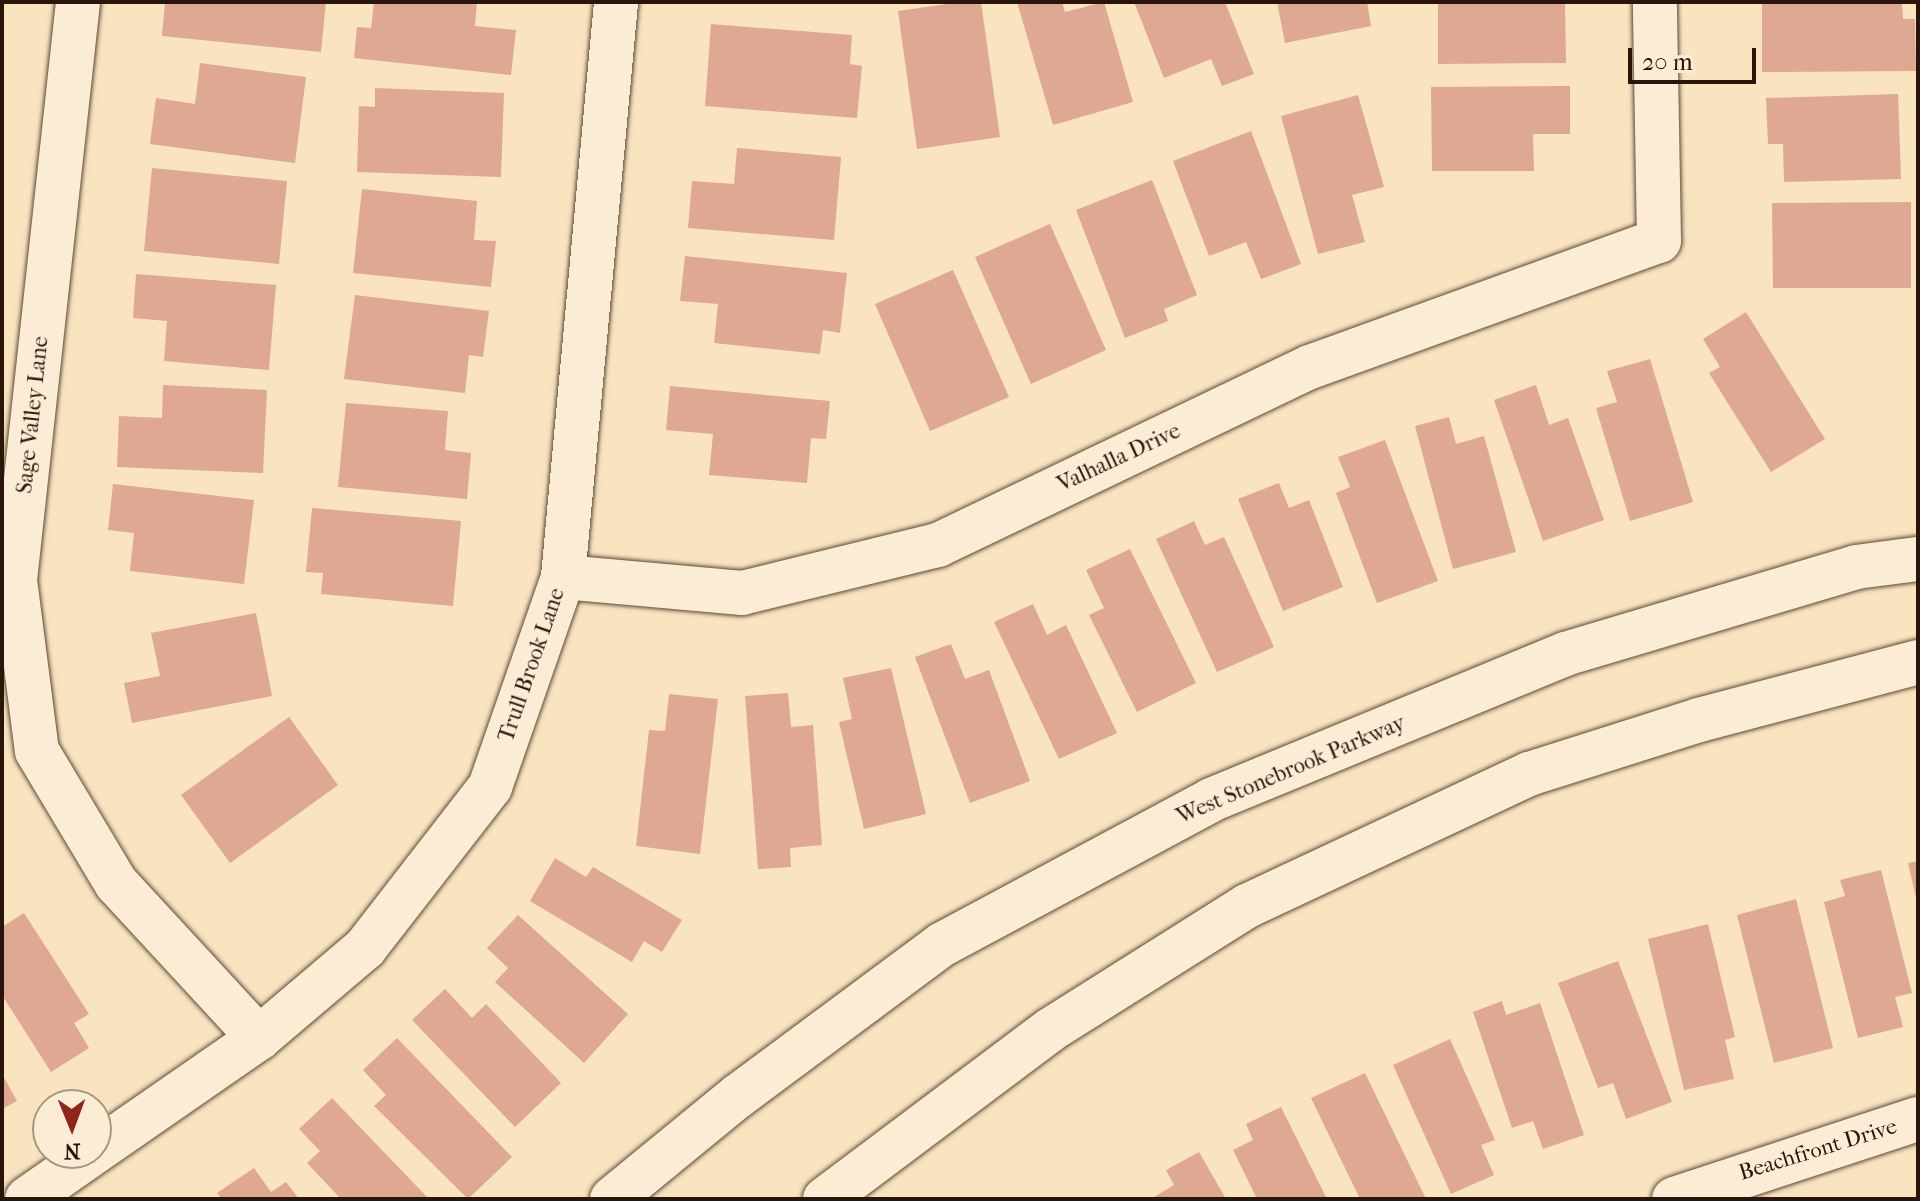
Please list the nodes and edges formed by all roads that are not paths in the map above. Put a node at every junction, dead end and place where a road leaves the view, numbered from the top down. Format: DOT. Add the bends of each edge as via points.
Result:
graph roads {
  1 [pos="78,2"];
  2 [pos="616,2"];
  3 [pos="1655,2"];
  4 [pos="1918,559"];
  5 [pos="563,577"];
  6 [pos="1918,662"];
  7 [pos="259,1038"];
  8 [pos="1918,1119"];
  9 [pos="112,1140"];
  10 [pos="70,1169"];
  11 [pos="27,1199"];
  12 [pos="612,1199"];
  13 [pos="825,1199"];
  14 [pos="1674,1199"];
  1 -- 7 [label="street, Sage Valley Lane" via="15,580 37,751 116,883"];
  2 -- 5 [label="street, Trull Brook Lane"];
  3 -- 5 [label="street, Valhalla Drive" via="1659,241 1310,367 938,545 742,593"];
  4 -- 12 [label="street, West Stonebrook Parkway" via="1856,567 1565,654 1211,800 943,944 738,1096"];
  5 -- 7 [label="street, Trull Brook Lane" via="490,787 365,948"];
  6 -- 13 [label="street" via="1699,720 1529,774 1247,906 1050,1030"];
  7 -- 9 [label="street, Trull Brook Lane"];
  8 -- 14 [label="street, Beachfront Drive"];
  10 -- 11 [label="street, Trull Brook Lane"];
}
